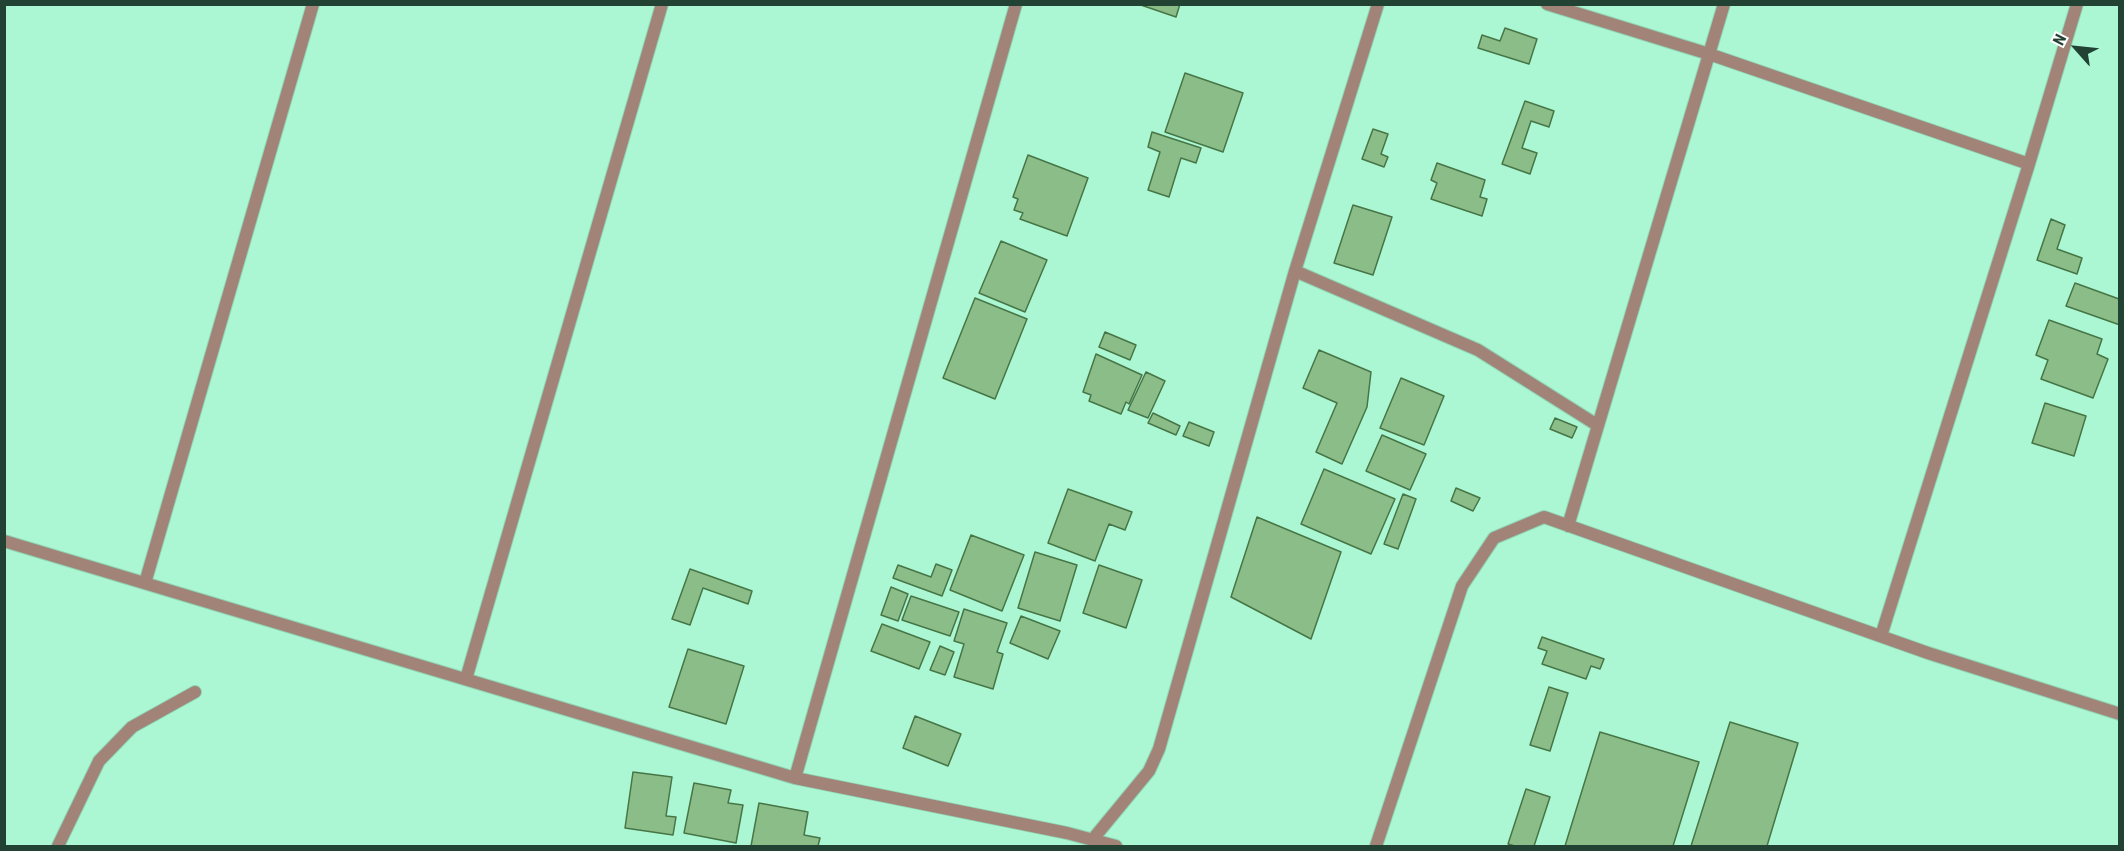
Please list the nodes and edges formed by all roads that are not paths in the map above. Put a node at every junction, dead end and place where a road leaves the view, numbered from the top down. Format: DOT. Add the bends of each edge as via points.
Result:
graph roads {
  1 [pos="313,4"];
  2 [pos="662,4"];
  3 [pos="1016,4"];
  4 [pos="1378,4"];
  5 [pos="1547,4"];
  6 [pos="1724,4"];
  7 [pos="2077,4"];
  8 [pos="1709,54"];
  9 [pos="2029,164"];
  10 [pos="1294,271"];
  11 [pos="1597,424"];
  12 [pos="1568,526"];
  13 [pos="4,541"];
  14 [pos="145,583"];
  15 [pos="1881,636"];
  16 [pos="466,679"];
  17 [pos="195,692"];
  18 [pos="2120,714"];
  19 [pos="795,778"];
  20 [pos="1067,833"];
  21 [pos="1093,839"];
  22 [pos="58,846"];
  23 [pos="1063,846"];
  24 [pos="1116,846"];
  25 [pos="1376,846"];
  1 -- 14 [label="street"];
  2 -- 16 [label="street"];
  3 -- 19 [label="street"];
  4 -- 10 [label="street"];
  5 -- 8 [label="street"];
  6 -- 8 [label="street"];
  7 -- 9 [label="street"];
  8 -- 9 [label="street"];
  8 -- 11 [label="street"];
  9 -- 15 [label="street"];
  10 -- 11 [label="street" via="1478,350"];
  10 -- 21 [label="street" via="1159,749 1149,771"];
  11 -- 12 [label="street"];
  12 -- 15 [label="street"];
  12 -- 25 [label="street" via="1544,517 1494,538 1462,586"];
  13 -- 14 [label="street"];
  14 -- 16 [label="street"];
  15 -- 18 [label="street"];
  16 -- 19 [label="street"];
  17 -- 22 [label="street" via="132,727 99,761"];
  19 -- 20 [label="street"];
  20 -- 21 [label="street"];
  20 -- 23 [label="street"];
  21 -- 24 [label="street"];
}
